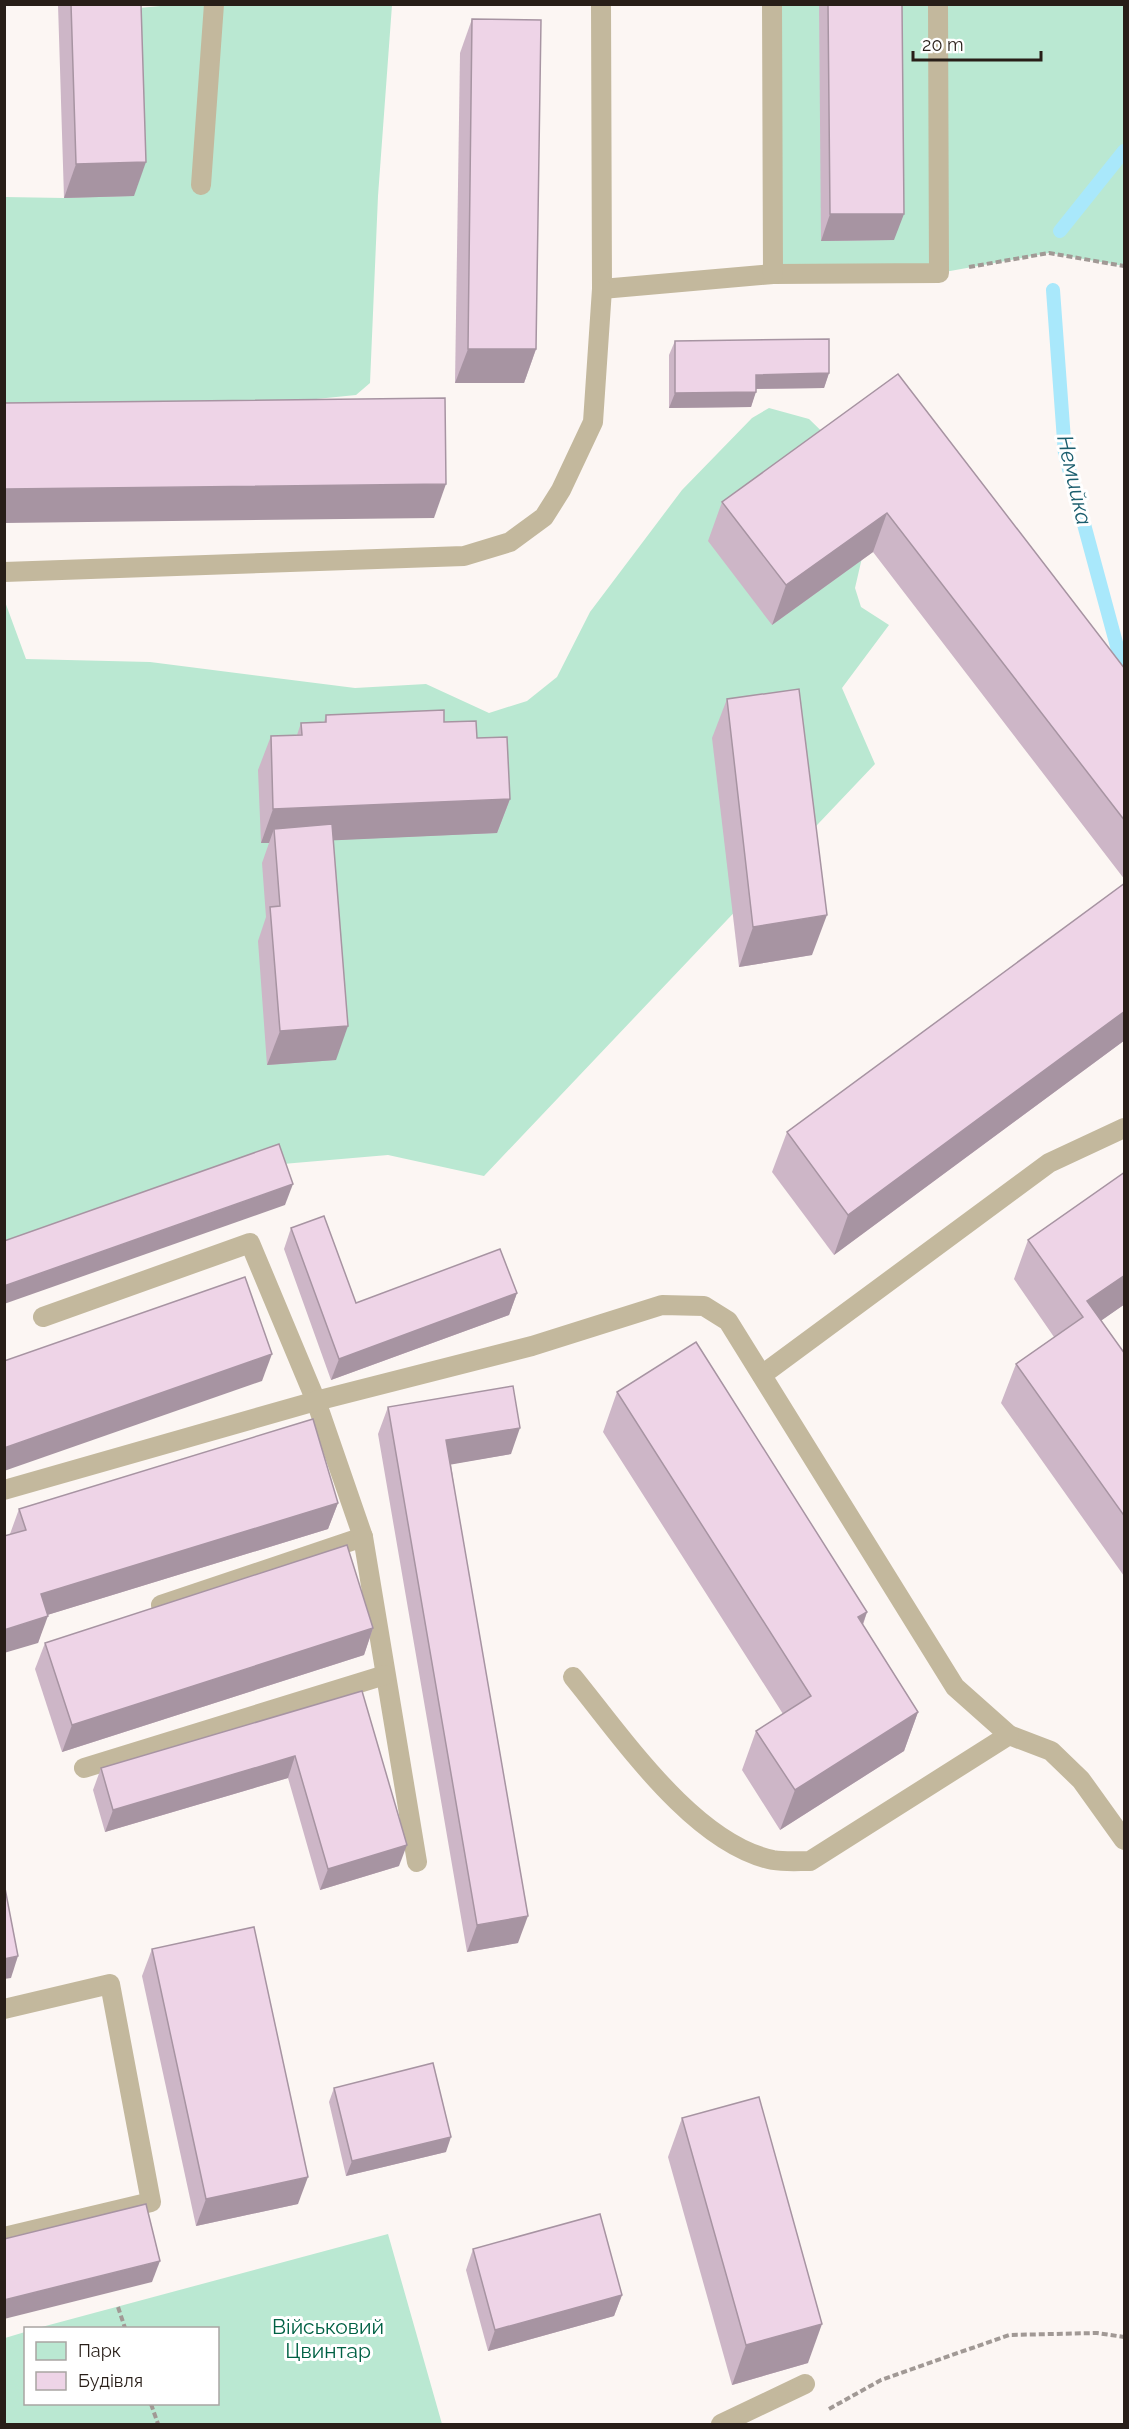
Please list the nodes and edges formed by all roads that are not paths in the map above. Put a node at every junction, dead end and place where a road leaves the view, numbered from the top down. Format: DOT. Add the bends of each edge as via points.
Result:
graph roads {
  1 [pos="214,4"];
  2 [pos="601,4"];
  3 [pos="772,4"];
  4 [pos="938,4"];
  5 [pos="201,186"];
  6 [pos="773,274"];
  7 [pos="602,289"];
  8 [pos="4,572"];
  9 [pos="1125,1128"];
  10 [pos="43,1317"];
  11 [pos="762,1376"];
  12 [pos="316,1401"];
  13 [pos="4,1490"];
  14 [pos="363,1537"];
  15 [pos="149,1610"];
  16 [pos="386,1675"];
  17 [pos="573,1677"];
  18 [pos="1009,1735"];
  19 [pos="84,1768"];
  20 [pos="1125,1840"];
  21 [pos="417,1862"];
  22 [pos="4,2009"];
  23 [pos="4,2237"];
  24 [pos="805,2384"];
  25 [pos="721,2424"];
  1 -- 5 [label="lane"];
  2 -- 7 [label="lane"];
  3 -- 6 [label="lane"];
  4 -- 6 [label="lane" via="939,273"];
  6 -- 7 [label="lane"];
  7 -- 8 [label="lane" via="593,422 544,517 510,542 464,556"];
  9 -- 11 [label="lane" via="1049,1162"];
  10 -- 12 [label="lane" via="250,1243"];
  11 -- 12 [label="lane" via="728,1321 704,1306 662,1305 532,1346"];
  11 -- 18 [label="lane" via="955,1687"];
  12 -- 13 [label="lane"];
  12 -- 14 [label="lane"];
  14 -- 15 [label="lane"];
  14 -- 16 [label="lane"];
  16 -- 19 [label="lane"];
  16 -- 21 [label="lane"];
  17 -- 18 [label="lane" via="643,1763 701,1824 742,1850 774,1860 810,1861"];
  18 -- 20 [label="lane" via="1051,1751 1081,1780"];
  22 -- 23 [label="lane" via="110,1984 151,2202"];
  24 -- 25 [label="lane"];
}
